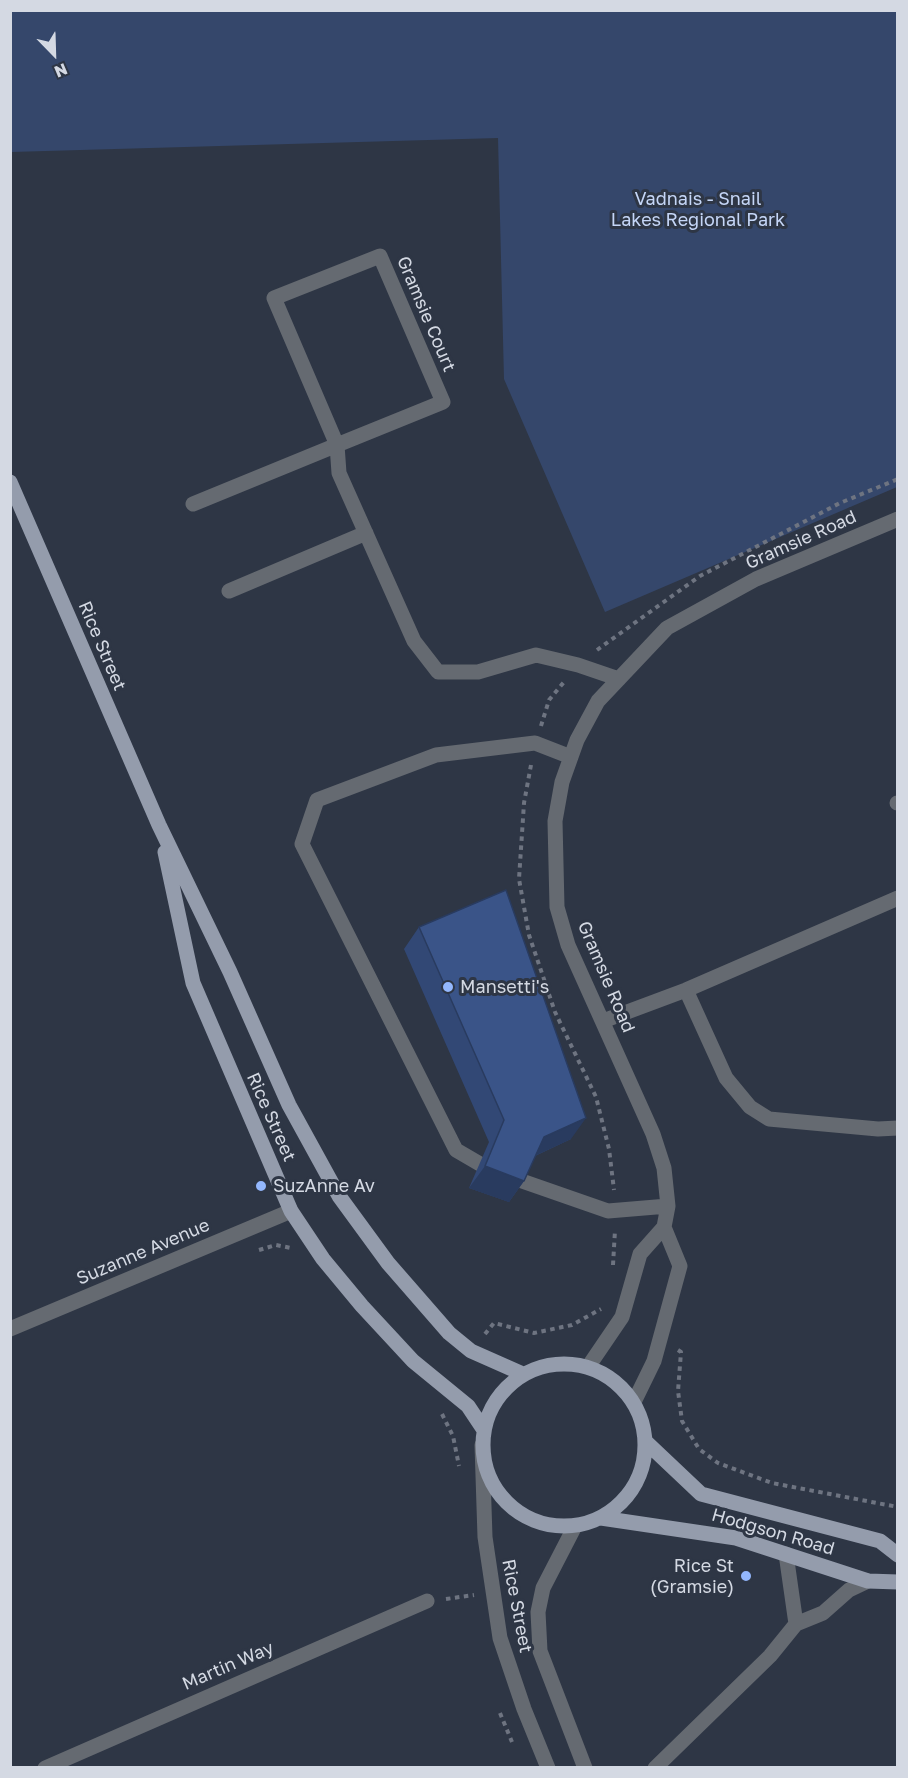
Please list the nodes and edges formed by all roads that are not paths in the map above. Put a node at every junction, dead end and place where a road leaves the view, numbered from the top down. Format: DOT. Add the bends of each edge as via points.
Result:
graph roads {
  1 [pos="337,445"];
  2 [pos="10,482"];
  3 [pos="193,504"];
  4 [pos="897,519"];
  5 [pos="366,533"];
  6 [pos="229,591"];
  7 [pos="619,679"];
  8 [pos="571,757"];
  9 [pos="159,825"];
  10 [pos="897,898"];
  11 [pos="687,990"];
  12 [pos="603,1020"];
  13 [pos="897,1128"];
  14 [pos="480,1164"];
  15 [pos="519,1180"];
  16 [pos="668,1206"];
  17 [pos="291,1211"];
  18 [pos="664,1227"];
  19 [pos="10,1329"];
  20 [pos="588,1367"];
  21 [pos="523,1374"];
  22 [pos="634,1402"];
  23 [pos="483,1437"];
  24 [pos="646,1442"];
  25 [pos="601,1518"];
  26 [pos="575,1526"];
  27 [pos="786,1554"];
  28 [pos="897,1555"];
  29 [pos="868,1581"];
  30 [pos="897,1582"];
  31 [pos="427,1601"];
  32 [pos="796,1624"];
  33 [pos="45,1767"];
  34 [pos="548,1767"];
  35 [pos="585,1767"];
  36 [pos="655,1767"];
  1 -- 1 [label="street, Gramsie Court" via="274,298 380,256 443,402"];
  1 -- 3 [label="street"];
  1 -- 5 [label="street, Gramsie Court" via="339,473"];
  2 -- 9 [label="main road, Rice Street"];
  4 -- 7 [label="street, Gramsie Road" via="756,579 667,628"];
  5 -- 6 [label="street"];
  5 -- 7 [label="street, Gramsie Court" via="414,641 438,672 478,672 536,654"];
  7 -- 8 [label="street, Gramsie Road" via="598,701"];
  8 -- 12 [label="street, Gramsie Road" via="555,821 557,907 568,945"];
  8 -- 14 [label="street" via="536,743 436,755 317,800 302,844 456,1150"];
  9 -- 17 [label="main road, Rice Street" via="194,983"];
  9 -- 21 [label="main road, Rice Street" via="289,1105 339,1196 388,1263 449,1333 471,1351"];
  10 -- 11 [label="street"];
  11 -- 12 [label="street"];
  11 -- 13 [label="street" via="726,1078 750,1107 769,1119"];
  12 -- 16 [label="street, Gramsie Road" via="653,1134 664,1168"];
  15 -- 16 [label="street" via="608,1211"];
  16 -- 18 [label="street, Gramsie Road"];
  17 -- 19 [label="street, Suzanne Avenue"];
  17 -- 23 [label="main road, Rice Street" via="323,1259 362,1306 413,1361 468,1406"];
  18 -- 20 [label="street" via="640,1254 622,1317"];
  18 -- 22 [label="street" via="680,1266 654,1361"];
  20 -- 21 [label="main road" via="544,1366"];
  20 -- 22 [label="main road" via="622,1387"];
  21 -- 23 [label="main road" via="502,1392"];
  22 -- 24 [label="main road"];
  23 -- 26 [label="main road" via="487,1473 501,1497 522,1515 548,1526"];
  23 -- 34 [label="street, Rice Street" via="485,1537 501,1638"];
  24 -- 25 [label="main road" via="644,1465 635,1487 620,1505"];
  24 -- 28 [label="main road, Hodgson Road" via="701,1494 880,1541"];
  25 -- 26 [label="main road"];
  25 -- 27 [label="main road, Hodgson Road" via="736,1538"];
  26 -- 35 [label="street, Rice Street" via="543,1588 538,1611 540,1651"];
  27 -- 29 [label="main road, Hodgson Road"];
  27 -- 32 [label="street"];
  29 -- 30 [label="main road, Hodgson Road"];
  29 -- 32 [label="street" via="849,1590 823,1612"];
  31 -- 33 [label="street, Martin Way"];
  32 -- 36 [label="street" via="770,1656"];
}
